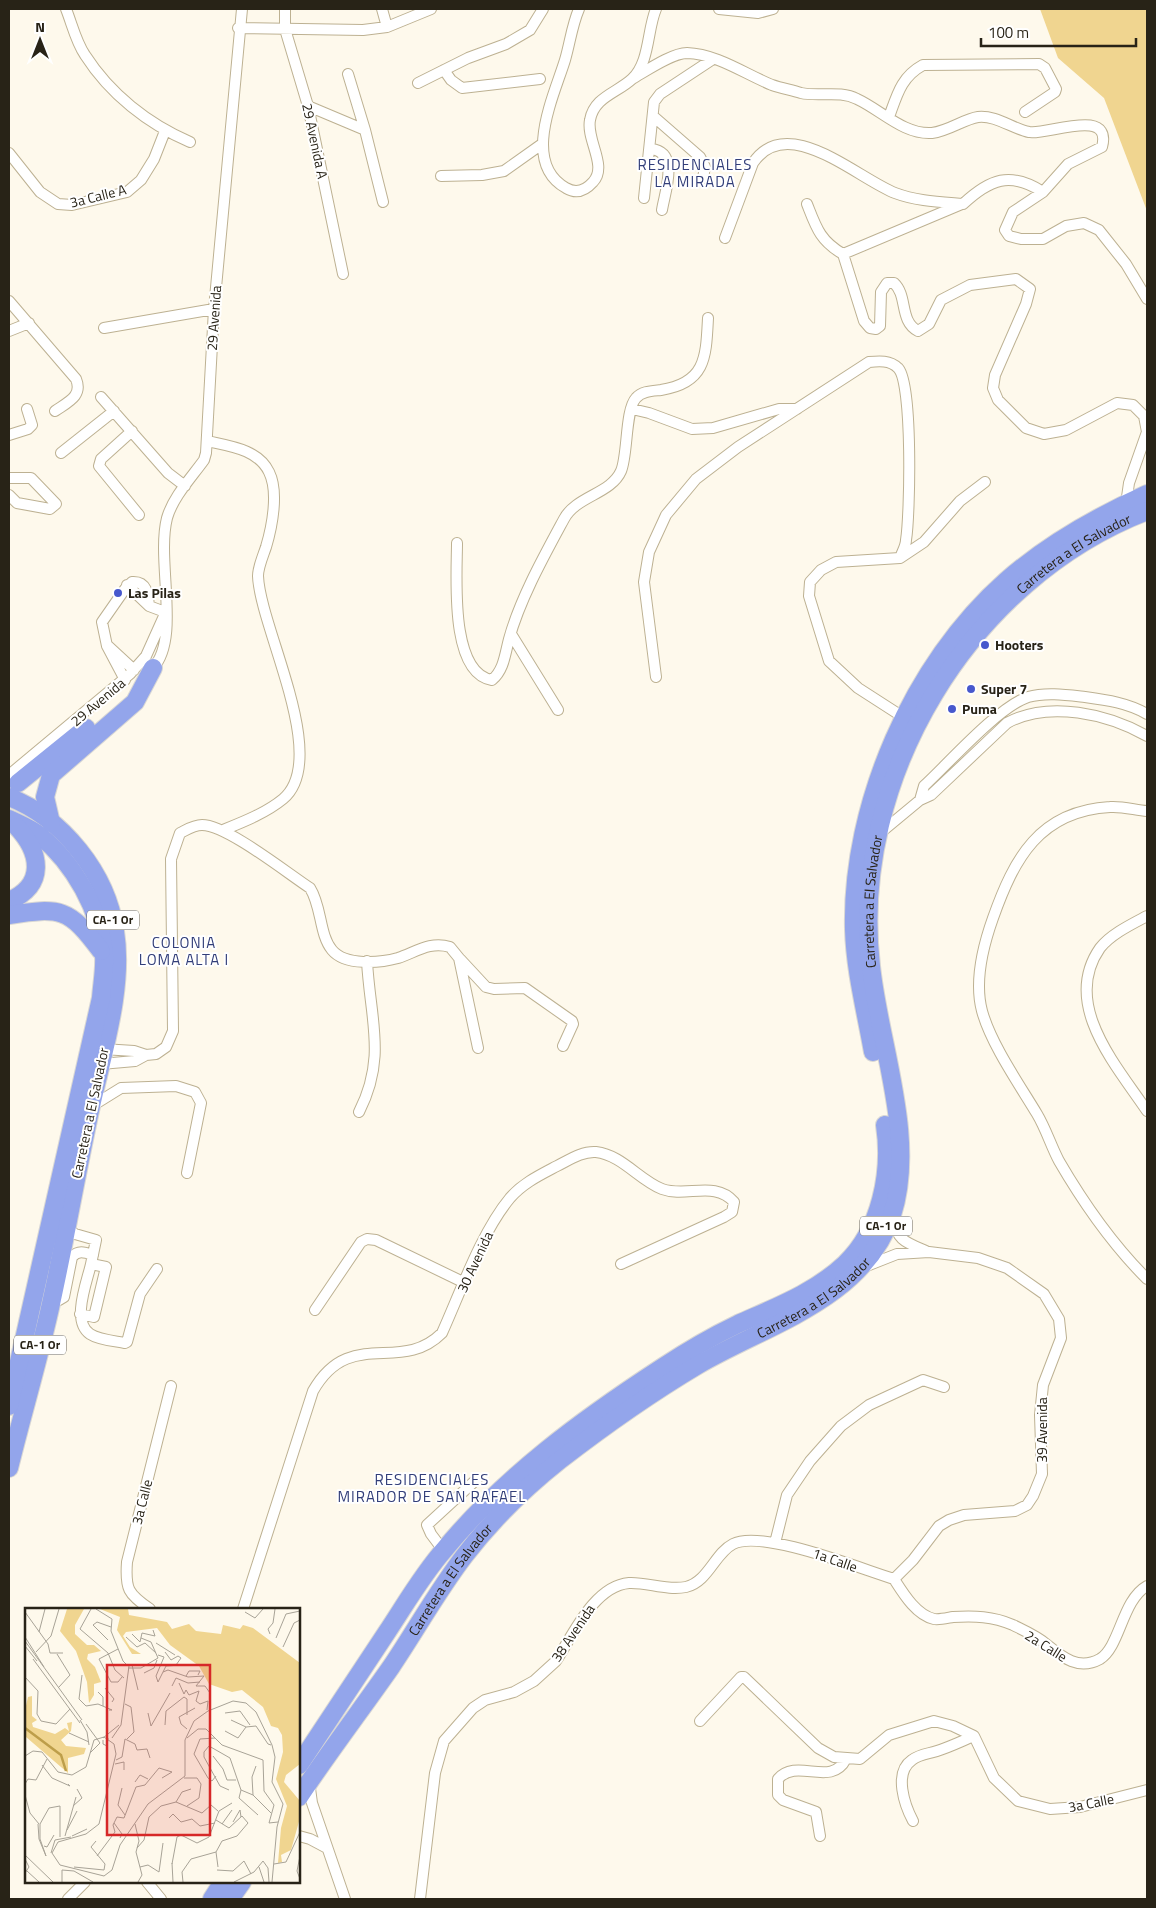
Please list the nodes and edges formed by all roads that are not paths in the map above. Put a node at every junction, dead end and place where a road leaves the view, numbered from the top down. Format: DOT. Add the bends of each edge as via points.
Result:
graph roads {
  1 [pos="66,9"];
  2 [pos="285,9"];
  3 [pos="382,9"];
  4 [pos="431,9"];
  5 [pos="543,9"];
  6 [pos="578,9"];
  7 [pos="656,9"];
  8 [pos="718,9"];
  9 [pos="773,9"];
  10 [pos="238,10"];
  11 [pos="387,27"];
  12 [pos="238,28"];
  13 [pos="285,29"];
  14 [pos="713,59"];
  15 [pos="444,70"];
  16 [pos="348,74"];
  17 [pos="540,79"];
  18 [pos="632,79"];
  19 [pos="418,83"];
  20 [pos="308,106"];
  21 [pos="1025,112"];
  22 [pos="652,116"];
  23 [pos="889,117"];
  24 [pos="365,130"];
  25 [pos="165,131"];
  26 [pos="190,142"];
  27 [pos="542,144"];
  28 [pos="650,149"];
  29 [pos="9,153"];
  30 [pos="441,176"];
  31 [pos="703,178"];
  32 [pos="1043,192"];
  33 [pos="644,198"];
  34 [pos="383,202"];
  35 [pos="807,204"];
  36 [pos="963,204"];
  37 [pos="662,210"];
  38 [pos="725,238"];
  39 [pos="843,254"];
  40 [pos="343,274"];
  41 [pos="1147,299"];
  42 [pos="9,301"];
  43 [pos="214,308"];
  44 [pos="708,318"];
  45 [pos="29,324"];
  46 [pos="104,328"];
  47 [pos="9,331"];
  48 [pos="101,397"];
  49 [pos="27,409"];
  50 [pos="632,409"];
  51 [pos="797,409"];
  52 [pos="55,410"];
  53 [pos="114,411"];
  54 [pos="132,431"];
  55 [pos="9,435"];
  56 [pos="207,441"];
  57 [pos="61,453"];
  58 [pos="9,478"];
  59 [pos="985,482"];
  60 [pos="185,486"];
  61 [pos="1147,494"];
  62 [pos="9,496"];
  63 [pos="1126,504"];
  64 [pos="1147,511"];
  65 [pos="140,515"];
  66 [pos="457,542"];
  67 [pos="900,558"];
  68 [pos="165,612"];
  69 [pos="511,634"];
  70 [pos="107,646"];
  71 [pos="153,668"];
  72 [pos="134,670"];
  73 [pos="656,677"];
  74 [pos="125,680"];
  75 [pos="1069,695"];
  76 [pos="1015,703"];
  77 [pos="558,710"];
  78 [pos="1069,713"];
  79 [pos="1147,714"];
  80 [pos="1020,716"];
  81 [pos="903,717"];
  82 [pos="990,731"];
  83 [pos="1147,736"];
  84 [pos="895,776"];
  85 [pos="12,785"];
  86 [pos="1147,811"];
  87 [pos="9,819"];
  88 [pos="51,823"];
  89 [pos="223,830"];
  90 [pos="876,837"];
  91 [pos="9,901"];
  92 [pos="9,915"];
  93 [pos="1147,916"];
  94 [pos="104,955"];
  95 [pos="460,958"];
  96 [pos="366,961"];
  97 [pos="563,1046"];
  98 [pos="478,1048"];
  99 [pos="146,1055"];
  100 [pos="102,1056"];
  101 [pos="91,1106"];
  102 [pos="1147,1111"];
  103 [pos="359,1112"];
  104 [pos="187,1173"];
  105 [pos="891,1217"];
  106 [pos="66,1228"];
  107 [pos="929,1252"];
  108 [pos="68,1253"];
  109 [pos="92,1259"];
  110 [pos="621,1264"];
  111 [pos="862,1268"];
  112 [pos="157,1270"];
  113 [pos="1147,1279"];
  114 [pos="465,1283"];
  115 [pos="315,1310"];
  116 [pos="80,1314"];
  117 [pos="172,1386"];
  118 [pos="944,1387"];
  119 [pos="9,1406"];
  120 [pos="9,1468"];
  121 [pos="477,1479"];
  122 [pos="776,1543"];
  123 [pos="444,1550"];
  124 [pos="426,1574"];
  125 [pos="894,1579"];
  126 [pos="1147,1586"];
  127 [pos="148,1608"];
  128 [pos="243,1608"];
  129 [pos="406,1644"];
  130 [pos="370,1658"];
  131 [pos="357,1715"];
  132 [pos="700,1721"];
  133 [pos="974,1736"];
  134 [pos="846,1759"];
  135 [pos="300,1763"];
  136 [pos="309,1781"];
  137 [pos="1147,1790"];
  138 [pos="300,1795"];
  139 [pos="913,1821"];
  140 [pos="300,1836"];
  141 [pos="820,1836"];
  142 [pos="327,1848"];
  143 [pos="84,1883"];
  144 [pos="149,1883"];
  145 [pos="222,1883"];
  146 [pos="241,1883"];
  147 [pos="68,1899"];
  148 [pos="161,1899"];
  149 [pos="212,1899"];
  150 [pos="230,1899"];
  151 [pos="345,1899"];
  152 [pos="420,1899"];
  1 -- 25 [label="street" via="84,54 109,87"];
  2 -- 13 [label="street, 29 Avenida A"];
  3 -- 11 [label="street"];
  4 -- 11 [label="street"];
  5 -- 15 [label="street" via="530,30 506,44"];
  6 -- 27 [label="street" via="546,117"];
  7 -- 18 [label="street" via="650,23 650,43"];
  8 -- 9 [label="street" via="758,13"];
  10 -- 12 [label="street, 29 Avenida"];
  11 -- 13 [label="street" via="363,30"];
  12 -- 13 [label="street"];
  12 -- 43 [label="street, 29 Avenida"];
  13 -- 20 [label="street, 29 Avenida A"];
  14 -- 18 [label="street" via="686,53"];
  14 -- 22 [label="street" via="660,94 654,102"];
  14 -- 23 [label="street" via="772,85 804,94 856,98"];
  15 -- 17 [label="street" via="462,88"];
  15 -- 19 [label="street"];
  16 -- 24 [label="street"];
  18 -- 27 [label="street" via="602,99 590,120 598,164 594,181 582,191 571,191 550,174"];
  20 -- 24 [label="street"];
  20 -- 40 [label="street, 29 Avenida A"];
  21 -- 23 [label="street" via="1056,89 1045,68 1039,64 923,65 902,81"];
  22 -- 28 [label="street"];
  22 -- 31 [label="street" via="700,157 705,167"];
  23 -- 32 [label="street" via="907,129 931,133 954,128 977,117 990,118 1030,133 1046,133 1078,124 1092,126 1101,132 1104,139 1102,147 1068,164"];
  24 -- 34 [label="street"];
  25 -- 26 [label="street"];
  25 -- 29 [label="street, 3a Calle A" via="141,180 127,192 72,205 58,204 40,192"];
  27 -- 30 [label="street" via="504,171"];
  28 -- 33 [label="street"];
  28 -- 37 [label="street" via="668,158"];
  32 -- 36 [label="street" via="1029,183 996,180"];
  32 -- 41 [label="street" via="1013,212 1005,230 1009,236 1043,239 1066,226 1084,223 1099,230 1126,264"];
  35 -- 39 [label="street" via="828,246"];
  36 -- 38 [label="street" via="915,199 894,193 809,148 774,145 760,152 752,163"];
  36 -- 39 [label="street"];
  39 -- 63 [label="street" via="864,321 870,328 880,326 882,292 887,283 894,283 900,288 906,319 918,331 929,324 941,300 970,285 1016,279 1030,289 994,375 993,388 998,400 1026,428 1044,434 1066,430 1117,403 1134,405 1144,416 1147,432 1129,483"];
  42 -- 45 [label="street"];
  43 -- 46 [label="street"];
  43 -- 56 [label="street, 29 Avenida"];
  44 -- 50 [label="street" via="701,368 689,382 645,392 636,398"];
  45 -- 47 [label="street"];
  45 -- 52 [label="street" via="78,383 75,397"];
  48 -- 53 [label="street"];
  49 -- 55 [label="street" via="32,425"];
  50 -- 51 [label="street" via="649,412 692,430 713,428 779,409"];
  50 -- 69 [label="street" via="621,471 614,482 583,500 566,516 542,561"];
  51 -- 67 [label="street" via="869,362 884,361 898,368 906,396 908,433 906,541"];
  51 -- 73 [label="street" via="696,479 666,515 649,552 644,582"];
  53 -- 54 [label="street"];
  53 -- 57 [label="street"];
  54 -- 60 [label="street" via="168,473"];
  54 -- 65 [label="street" via="101,459 99,466"];
  56 -- 60 [label="street, 29 Avenida" via="204,460"];
  56 -- 89 [label="street" via="250,453 270,473 273,500 258,578 267,621 289,685 299,747 299,768 294,786 283,798"];
  58 -- 62 [label="street" via="31,478 56,504 50,509 17,503"];
  59 -- 67 [label="street" via="960,501 924,542"];
  60 -- 68 [label="street, 29 Avenida" via="171,508 165,531"];
  61 -- 63 [label="highway, Carretera a El Salvador / CA-1 Or"];
  63 -- 81 [label="highway, Carretera a El Salvador / CA-1 Or" via="1066,536 992,594 940,657"];
  64 -- 84 [label="highway, Carretera a El Salvador / CA-1 Or" via="1064,554 994,614 943,681 926,709"];
  66 -- 69 [label="street" via="456,603 462,646 477,672 485,679 492,680 501,671"];
  67 -- 81 [label="street" via="828,564 814,575 809,596 829,661 858,688"];
  68 -- 70 [label="street" via="150,606 144,586 137,582 127,586 102,622"];
  68 -- 71 [label="street, 29 Avenida" via="166,646"];
  68 -- 72 [label="street, 29 Avenida" via="152,643"];
  69 -- 77 [label="street"];
  70 -- 72 [label="street"];
  70 -- 74 [label="street"];
  71 -- 85 [label="highway" via="122,699"];
  71 -- 88 [label="highway" via="135,702 51,775 45,797"];
  72 -- 74 [label="street, 29 Avenida"];
  74 -- 85 [label="street, 29 Avenida"];
  75 -- 76 [label="street" via="1041,695"];
  75 -- 78 [label="street"];
  75 -- 79 [label="street" via="1120,702"];
  76 -- 80 [label="street"];
  76 -- 82 [label="street"];
  78 -- 80 [label="street" via="1039,712"];
  78 -- 83 [label="street" via="1115,721"];
  80 -- 82 [label="street"];
  81 -- 84 [label="highway" via="910,729"];
  81 -- 123 [label="highway, Carretera a El Salvador / CA-1 Or" via="874,794 856,898 857,966 888,1140 887,1170 880,1201 859,1248 845,1264 806,1293 736,1325 682,1355 573,1430 503,1487"];
  82 -- 90 [label="street" via="931,795 920,800"];
  84 -- 90 [label="highway, Carretera a El Salvador / CA-1 Or"];
  85 -- 88 [label="highway, Carretera a El Salvador / CA-1 Or" via="28,807"];
  86 -- 113 [label="street" via="1111,807 1075,814 1046,830 1031,843 1007,880 989,930 979,993 992,1039 1036,1113 1058,1160 1091,1213"];
  87 -- 91 [label="highway" via="31,845 36,860 28,889"];
  87 -- 94 [label="highway, Carretera a El Salvador / CA-1 Or" via="39,835 72,872 96,917"];
  88 -- 100 [label="highway, Carretera a El Salvador / CA-1 Or" via="75,845 98,879 113,916 118,966"];
  89 -- 96 [label="street" via="310,888 332,950 348,960"];
  89 -- 99 [label="street" via="204,825 192,827 180,833 174,850 173,1031 166,1047 156,1054"];
  90 -- 105 [label="highway, Carretera a El Salvador / CA-1 Or" via="868,899 868,930 871,967 899,1132 900,1164"];
  92 -- 94 [label="highway" via="42,910 64,914 83,926"];
  93 -- 102 [label="street" via="1101,947 1087,972 1087,999 1095,1032"];
  94 -- 119 [label="highway, Carretera a El Salvador / CA-1 Or" via="101,998"];
  95 -- 96 [label="street" via="450,947 430,945 390,960"];
  95 -- 97 [label="street" via="486,987 526,988 572,1021"];
  95 -- 98 [label="street"];
  96 -- 103 [label="street" via="376,1060 371,1085"];
  99 -- 100 [label="street" via="134,1050"];
  99 -- 100 [label="street" via="135,1061"];
  100 -- 101 [label="highway, Carretera a El Salvador / CA-1 Or"];
  101 -- 104 [label="street" via="121,1088 176,1086 196,1092 201,1103"];
  101 -- 106 [label="highway, Carretera a El Salvador / CA-1 Or"];
  105 -- 107 [label="street, 39 Avenida" via="896,1234"];
  105 -- 111 [label="highway, Carretera a El Salvador / CA-1 Or"];
  106 -- 108 [label="highway, Carretera a El Salvador / CA-1 Or"];
  106 -- 109 [label="street" via="96,1240"];
  107 -- 111 [label="street, 39 Avenida" via="897,1254"];
  107 -- 125 [label="street, 39 Avenida" via="978,1258 1007,1268 1044,1294 1059,1319 1061,1338 1043,1385 1040,1415 1042,1474 1027,1505 1015,1511 964,1515 949,1520 939,1526"];
  108 -- 109 [label="street" via="80,1251"];
  108 -- 120 [label="highway, Carretera a El Salvador / CA-1 Or" via="52,1299"];
  109 -- 116 [label="street"];
  109 -- 116 [label="street" via="106,1267 94,1317"];
  110 -- 114 [label="street, 30 Avenida" via="724,1217 732,1212 734,1202 719,1192 662,1189 612,1157 595,1152 579,1154 531,1180 511,1197 494,1222"];
  111 -- 129 [label="highway, Carretera a El Salvador / CA-1 Or" via="830,1294 791,1318 694,1367 559,1461 498,1517 465,1555"];
  112 -- 116 [label="street" via="140,1294 128,1342 91,1334 84,1327"];
  114 -- 115 [label="street" via="376,1240 367,1239 361,1242"];
  114 -- 128 [label="street, 30 Avenida" via="442,1333 431,1344 411,1352 360,1354 334,1365 322,1375 313,1391"];
  117 -- 127 [label="street, 3a Calle" via="127,1562 127,1587 132,1597"];
  118 -- 122 [label="street" via="923,1380 869,1405 841,1426 810,1461 787,1495"];
  121 -- 123 [label="street" via="427,1525 430,1534"];
  122 -- 125 [label="street, 1a Calle"];
  122 -- 152 [label="street, 38 Avenida" via="748,1539 732,1544 701,1578 685,1587 628,1583 608,1589 596,1599 556,1661 534,1681 473,1708 444,1741 438,1756"];
  123 -- 124 [label="highway, Carretera a El Salvador / CA-1 Or"];
  124 -- 129 [label="highway" via="420,1592 394,1634 396,1642"];
  124 -- 130 [label="highway, Carretera a El Salvador / CA-1 Or"];
  125 -- 126 [label="street, 2a Calle" via="906,1598 933,1619 982,1616 998,1620 1046,1643 1065,1660 1085,1664 1102,1658 1133,1600"];
  129 -- 131 [label="highway, Carretera a El Salvador / CA-1 Or"];
  130 -- 131 [label="highway" via="378,1657 382,1665 358,1701"];
  130 -- 135 [label="highway, Carretera a El Salvador / CA-1 Or"];
  131 -- 136 [label="highway, Carretera a El Salvador / CA-1 Or"];
  132 -- 134 [label="street" via="744,1677 818,1748 834,1758"];
  133 -- 134 [label="street" via="934,1721 889,1735 860,1758"];
  133 -- 137 [label="street, 3a Calle" via="994,1778 1018,1801 1050,1809 1080,1807"];
  133 -- 139 [label="street" via="921,1754 910,1761 902,1784 905,1806"];
  134 -- 141 [label="street" via="836,1772 790,1771 778,1779 778,1796 816,1812"];
  136 -- 138 [label="highway, Carretera a El Salvador / CA-1 Or"];
  136 -- 142 [label="street" via="312,1803"];
  140 -- 142 [label="street"];
  142 -- 151 [label="street"];
  143 -- 147 [label="street"];
  144 -- 148 [label="street"];
  145 -- 149 [label="highway"];
  146 -- 150 [label="highway"];
}
